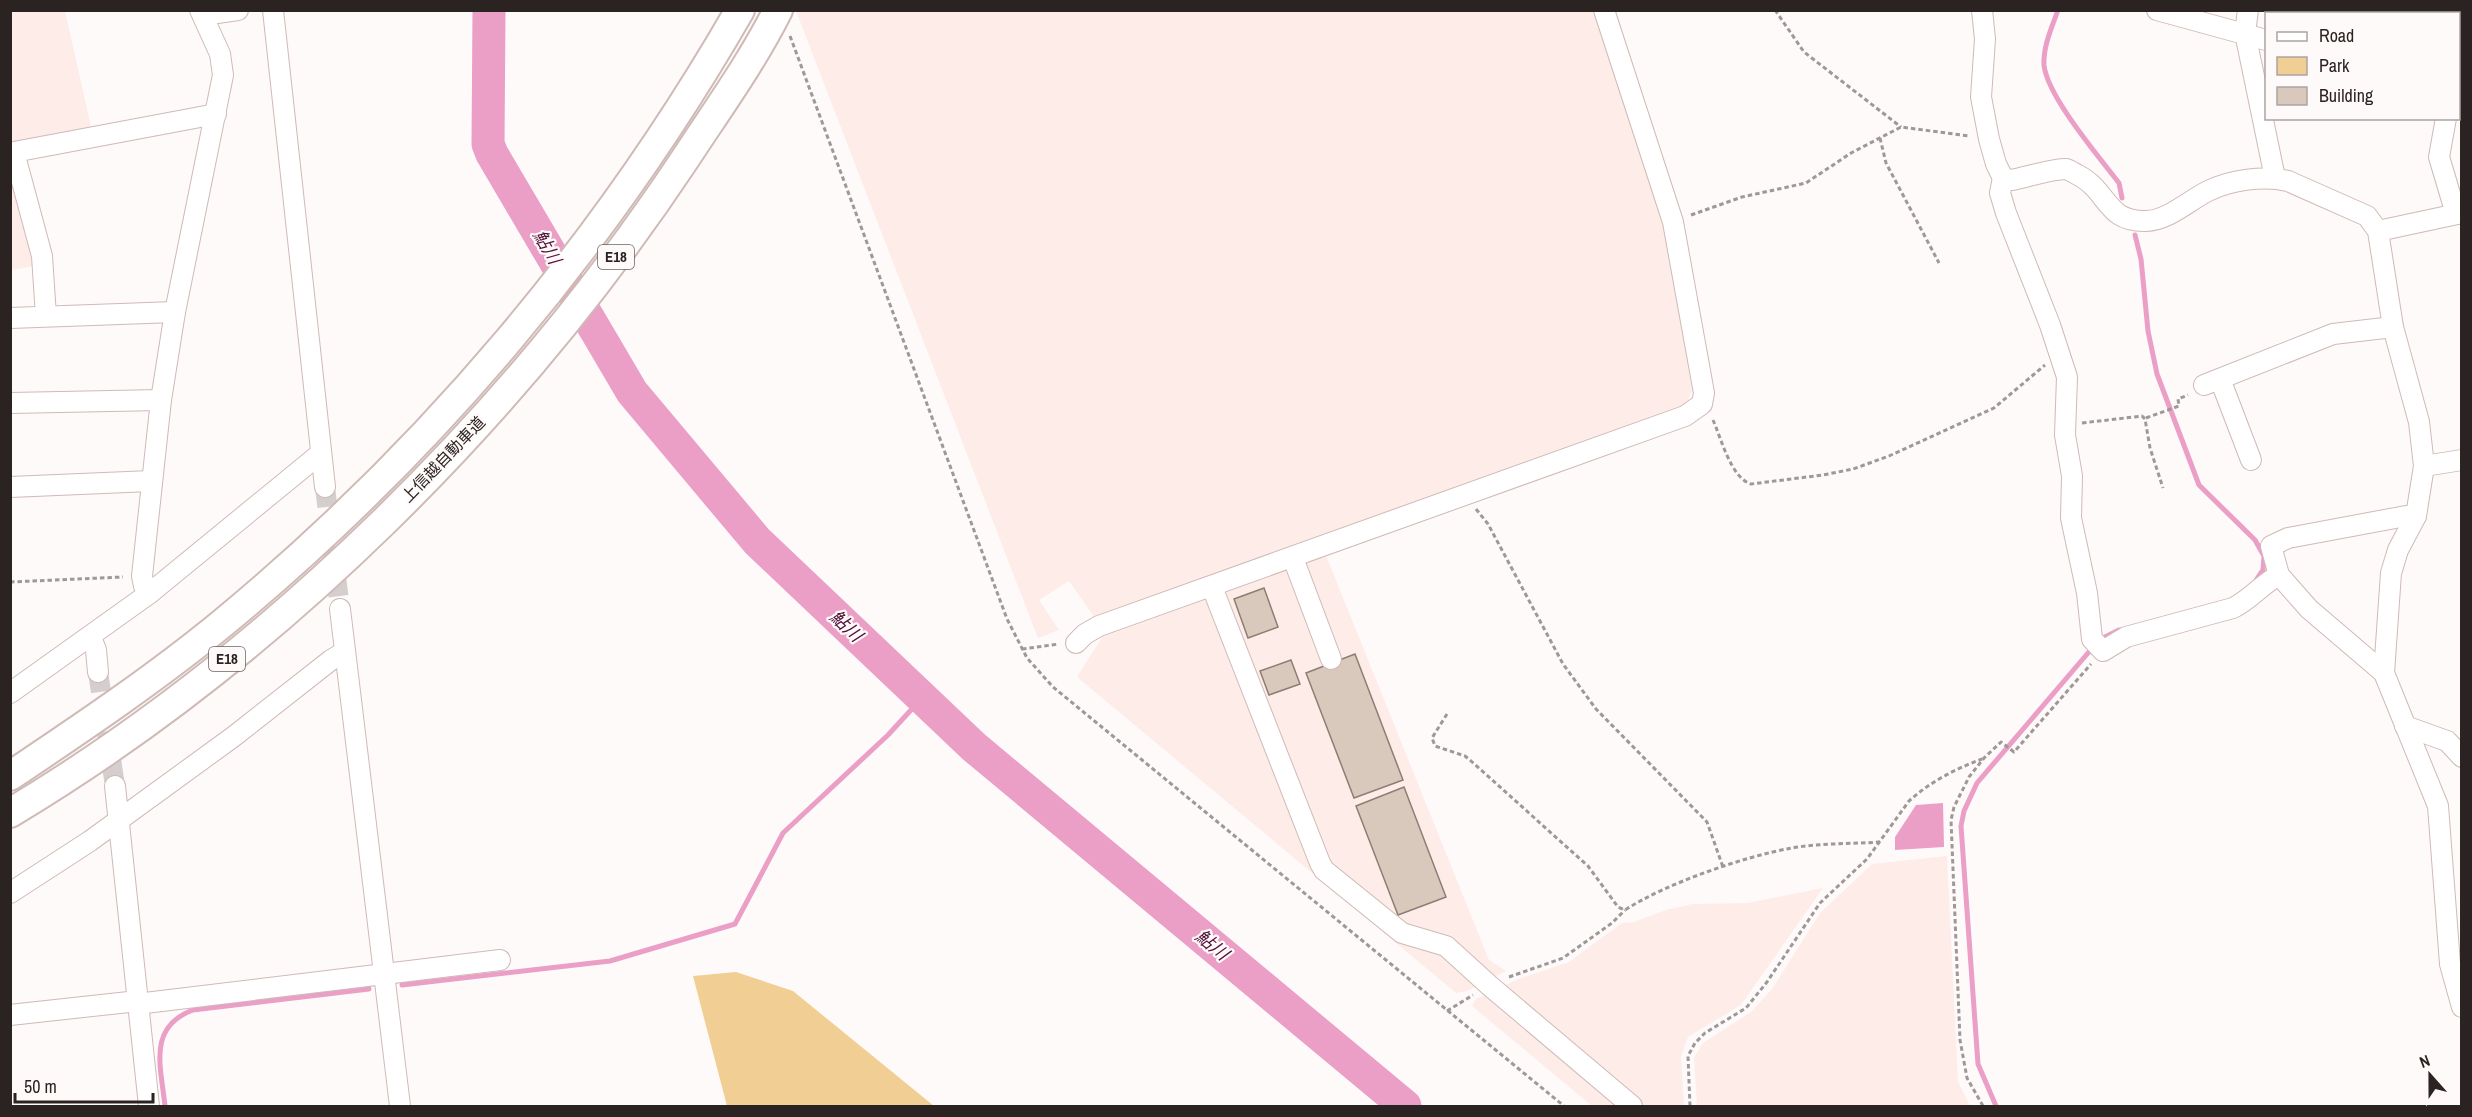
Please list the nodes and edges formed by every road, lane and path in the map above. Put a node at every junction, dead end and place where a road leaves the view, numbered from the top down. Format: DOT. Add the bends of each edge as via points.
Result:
graph roads {
  1 [pos="238,10"];
  2 [pos="273,10"];
  3 [pos="740,10"];
  4 [pos="778,10"];
  5 [pos="1604,10"];
  6 [pos="1775,10"];
  7 [pos="1982,10"];
  8 [pos="2157,10"];
  9 [pos="2248,10"];
  10 [pos="201,13"];
  11 [pos="2245,33"];
  12 [pos="2265,40"];
  13 [pos="216,114"];
  14 [pos="2446,120"];
  15 [pos="1901,127"];
  16 [pos="1880,138"];
  17 [pos="1989,140"];
  18 [pos="2003,178"];
  19 [pos="2275,178"];
  20 [pos="2459,214"];
  21 [pos="1673,222"];
  22 [pos="2378,231"];
  23 [pos="1940,263"];
  24 [pos="176,312"];
  25 [pos="46,316"];
  26 [pos="10,318"];
  27 [pos="2393,327"];
  28 [pos="2062,357"];
  29 [pos="1703,398"];
  30 [pos="160,400"];
  31 [pos="10,403"];
  32 [pos="2177,406"];
  33 [pos="2065,415"];
  34 [pos="2145,418"];
  35 [pos="321,453"];
  36 [pos="2251,460"];
  37 [pos="2462,460"];
  38 [pos="2424,466"];
  39 [pos="152,481"];
  40 [pos="10,487"];
  41 [pos="325,487"];
  42 [pos="2163,488"];
  43 [pos="1467,495"];
  44 [pos="2416,516"];
  45 [pos="1293,558"];
  46 [pos="2279,575"];
  47 [pos="10,582"];
  48 [pos="146,585"];
  49 [pos="1212,587"];
  50 [pos="340,609"];
  51 [pos="91,637"];
  52 [pos="1076,643"];
  53 [pos="2098,646"];
  54 [pos="1022,649"];
  55 [pos="345,652"];
  56 [pos="1331,659"];
  57 [pos="98,672"];
  58 [pos="2384,674"];
  59 [pos="10,693"];
  60 [pos="1447,714"];
  61 [pos="2405,726"];
  62 [pos="2462,757"];
  63 [pos="1983,758"];
  64 [pos="10,776"];
  65 [pos="115,786"];
  66 [pos="10,813"];
  67 [pos="118,820"];
  68 [pos="1880,842"];
  69 [pos="1723,868"];
  70 [pos="10,893"];
  71 [pos="1625,910"];
  72 [pos="500,960"];
  73 [pos="383,974"];
  74 [pos="1490,986"];
  75 [pos="138,1001"];
  76 [pos="2462,1007"];
  77 [pos="1447,1011"];
  78 [pos="10,1015"];
  79 [pos="149,1107"];
  80 [pos="400,1107"];
  81 [pos="1632,1107"];
  82 [pos="1690,1107"];
  83 [pos="1983,1107"];
  1 -- 10 [label="street"];
  2 -- 35 [label="street"];
  3 -- 64 [label="highway, 上信越自動車道 / E18" via="679,112 593,235 521,328 412,448 223,623"];
  4 -- 66 [label="highway, 上信越自動車道 / E18" via="703,132 619,254 543,350 424,481 242,647 102,753"];
  5 -- 21 [label="street"];
  6 -- 15 [label="path" via="1804,52"];
  7 -- 17 [label="street" via="1985,39 1981,97"];
  8 -- 11 [label="street"];
  9 -- 11 [label="street"];
  10 -- 13 [label="street" via="220,54 224,75"];
  11 -- 12 [label="street"];
  11 -- 19 [label="street"];
  13 -- 24 [label="street"];
  13 -- 25 [label="street" via="14,152 42,256"];
  14 -- 20 [label="street" via="2439,156"];
  15 -- 16 [label="path"];
  15 -- 17 [label="path"];
  16 -- 21 [label="path" via="1806,183 1742,196"];
  16 -- 23 [label="path" via="1886,163"];
  17 -- 18 [label="street"];
  18 -- 19 [label="street" via="2012,180 2067,169 2092,182 2124,219 2148,221 2222,186"];
  18 -- 28 [label="street" via="2000,193 2006,213"];
  19 -- 22 [label="street" via="2367,216"];
  20 -- 22 [label="street"];
  21 -- 29 [label="street"];
  22 -- 27 [label="street"];
  24 -- 25 [label="street"];
  24 -- 30 [label="street"];
  25 -- 26 [label="street"];
  27 -- 36 [label="street" via="2333,334 2212,382"];
  27 -- 38 [label="street" via="2419,422"];
  28 -- 29 [label="path" via="2046,364 1985,413 1873,462 1823,475 1751,484 1734,470"];
  28 -- 33 [label="street" via="2067,377"];
  29 -- 43 [label="street" via="1695,411 1685,416"];
  30 -- 31 [label="street"];
  30 -- 39 [label="street"];
  32 -- 34 [label="path"];
  33 -- 34 [label="path" via="2077,423 2136,415"];
  33 -- 53 [label="street" via="2064,435 2072,476 2071,518"];
  34 -- 42 [label="path"];
  35 -- 41 [label="street"];
  35 -- 48 [label="street"];
  37 -- 38 [label="street"];
  38 -- 44 [label="street"];
  39 -- 40 [label="street"];
  39 -- 48 [label="street"];
  43 -- 45 [label="street"];
  43 -- 69 [label="path" via="1488,524 1563,663 1596,709 1707,822"];
  44 -- 46 [label="street" via="2288,537 2271,546"];
  44 -- 58 [label="street" via="2391,573"];
  45 -- 49 [label="street"];
  45 -- 56 [label="street"];
  46 -- 53 [label="street" via="2233,608"];
  46 -- 58 [label="street" via="2309,609"];
  47 -- 48 [label="path"];
  48 -- 51 [label="street"];
  49 -- 52 [label="street" via="1099,626"];
  49 -- 74 [label="street" via="1320,863 1402,933 1446,946"];
  50 -- 55 [label="street"];
  51 -- 57 [label="street"];
  51 -- 59 [label="street"];
  52 -- 54 [label="path"];
  53 -- 63 [label="path" via="2014,752 2001,742"];
  55 -- 67 [label="street"];
  55 -- 73 [label="street"];
  58 -- 61 [label="street"];
  60 -- 71 [label="path" via="1432,738 1435,746 1465,756 1588,866 1618,907"];
  61 -- 62 [label="street" via="2446,741"];
  61 -- 76 [label="street" via="2438,806 2450,964"];
  63 -- 68 [label="path" via="1957,768 1917,793"];
  63 -- 83 [label="path" via="1964,785 1951,820 1960,1040 1967,1078"];
  65 -- 67 [label="street"];
  67 -- 70 [label="street"];
  67 -- 75 [label="street"];
  68 -- 69 [label="path" via="1794,847"];
  68 -- 82 [label="path" via="1820,903 1746,1008 1695,1043 1688,1056"];
  69 -- 71 [label="path" via="1663,889"];
  71 -- 74 [label="path" via="1563,958"];
  72 -- 73 [label="street"];
  73 -- 75 [label="street"];
  73 -- 80 [label="street"];
  74 -- 77 [label="path"];
  74 -- 81 [label="street"];
  75 -- 78 [label="street"];
  75 -- 79 [label="street"];
}
